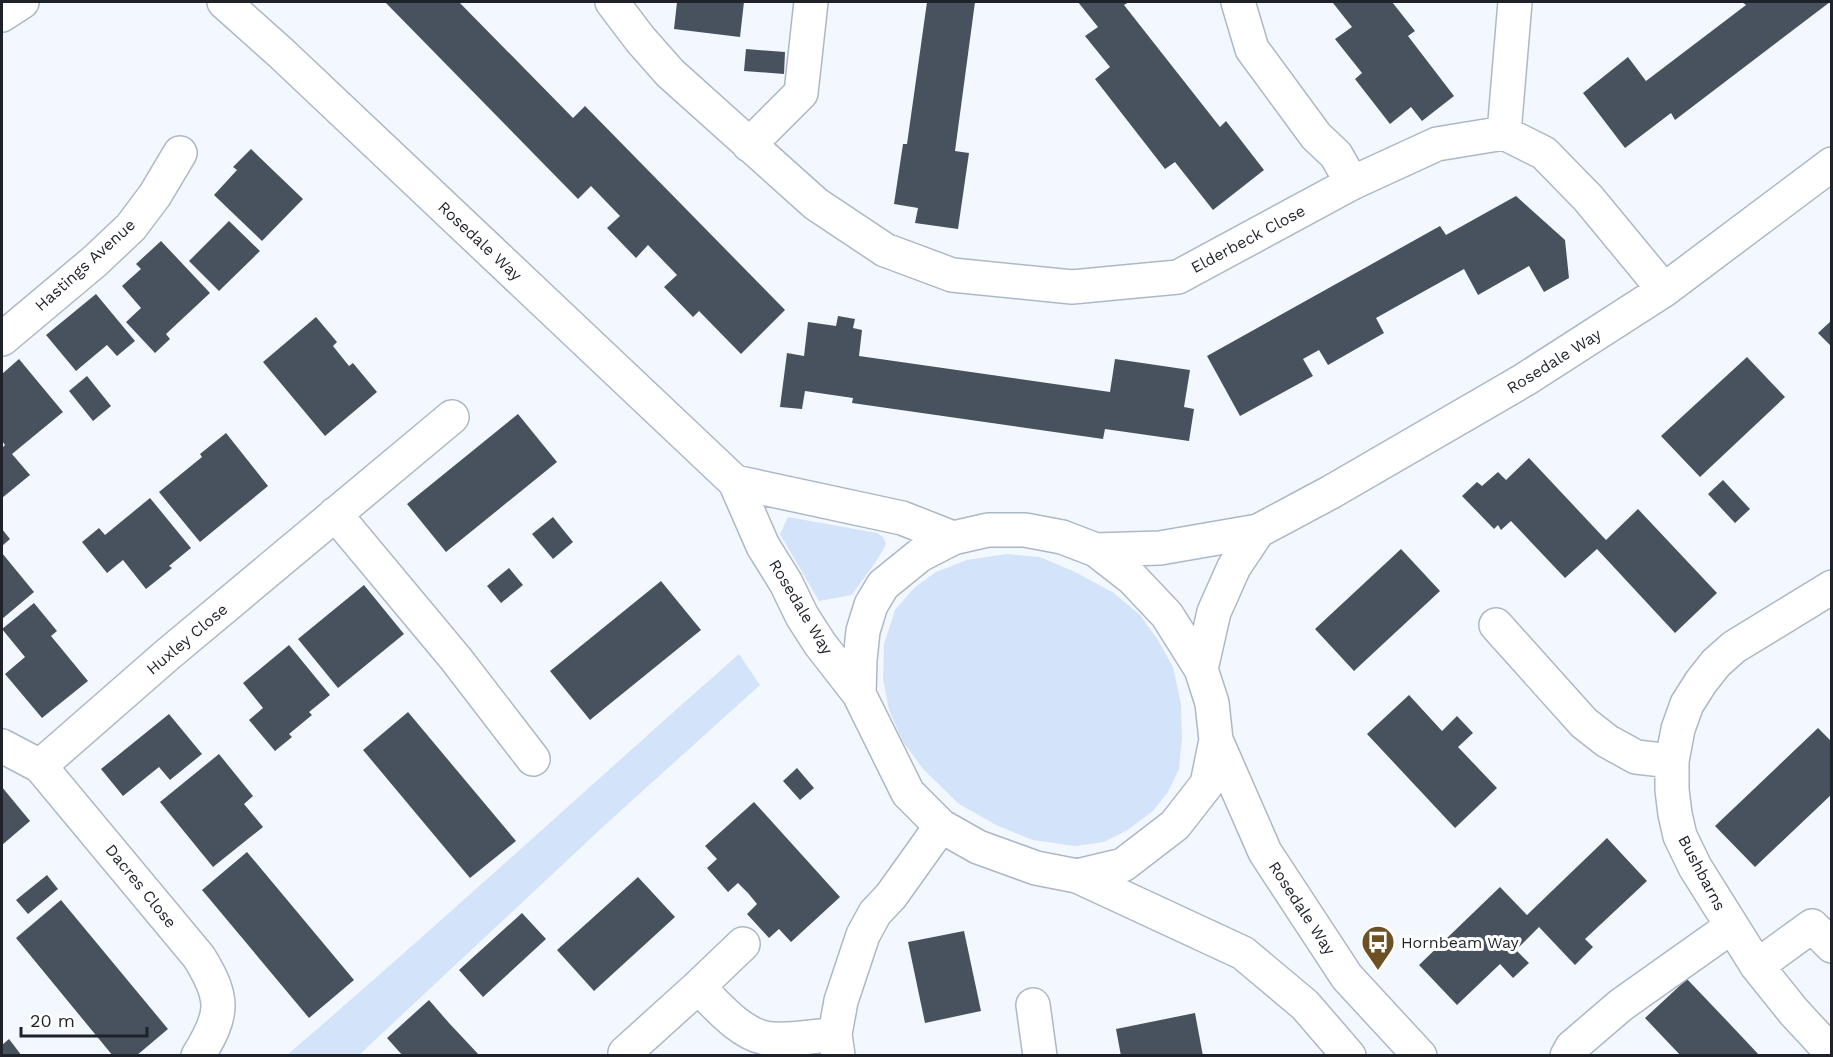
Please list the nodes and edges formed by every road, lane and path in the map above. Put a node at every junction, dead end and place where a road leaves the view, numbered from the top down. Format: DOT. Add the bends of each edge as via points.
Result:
graph roads {
  1 [pos="22,2"];
  2 [pos="224,2"];
  3 [pos="612,2"];
  4 [pos="811,2"];
  5 [pos="1238,2"];
  6 [pos="1515,2"];
  7 [pos="2,15"];
  8 [pos="1504,133"];
  9 [pos="749,145"];
  10 [pos="180,153"];
  11 [pos="1832,164"];
  12 [pos="1352,183"];
  13 [pos="1664,290"];
  14 [pos="2,339"];
  15 [pos="452,417"];
  16 [pos="735,482"];
  17 [pos="335,514"];
  18 [pos="1258,531"];
  19 [pos="953,538"];
  20 [pos="1096,550"];
  21 [pos="1832,587"];
  22 [pos="1496,625"];
  23 [pos="1201,669"];
  24 [pos="860,694"];
  25 [pos="1216,740"];
  26 [pos="2,746"];
  27 [pos="533,759"];
  28 [pos="1672,761"];
  29 [pos="40,765"];
  30 [pos="941,826"];
  31 [pos="1077,876"];
  32 [pos="1731,927"];
  33 [pos="743,944"];
  34 [pos="1832,946"];
  35 [pos="1757,966"];
  36 [pos="698,987"];
  37 [pos="1033,1005"];
  38 [pos="837,1045"];
  39 [pos="625,1053"];
  40 [pos="1832,1053"];
  41 [pos="198,1056"];
  42 [pos="1040,1056"];
  43 [pos="1349,1056"];
  44 [pos="1420,1056"];
  45 [pos="1567,1056"];
  1 -- 7 [label="street"];
  2 -- 16 [label="street, Rosedale Way"];
  3 -- 9 [label="street, Elderbeck Close" via="670,73"];
  4 -- 9 [label="street" via="801,93"];
  5 -- 12 [label="street" via="1252,49 1316,136 1336,154"];
  6 -- 8 [label="street"];
  8 -- 12 [label="street, Elderbeck Close" via="1437,144"];
  8 -- 13 [label="street" via="1544,153 1588,198"];
  9 -- 12 [label="street, Elderbeck Close" via="816,204 885,250 952,275 1072,287 1178,277"];
  10 -- 14 [label="street, Hastings Avenue" via="131,227"];
  11 -- 13 [label="street, Rosedale Way"];
  13 -- 18 [label="street, Rosedale Way" via="1524,380"];
  15 -- 17 [label="street, Huxley Close"];
  16 -- 19 [label="street" via="902,518"];
  16 -- 24 [label="street, Rosedale Way" via="763,546 802,616"];
  17 -- 27 [label="street"];
  17 -- 29 [label="street, Huxley Close"];
  18 -- 20 [label="street, Rosedale Way" via="1160,548"];
  18 -- 23 [label="street, Rosedale Way" via="1234,567 1214,612"];
  19 -- 20 [label="street, Rosedale Way" via="988,530 1024,530 1062,537"];
  19 -- 24 [label="street, Rosedale Way" via="902,568 871,605 863,631"];
  20 -- 23 [label="street, Rosedale Way" via="1132,578 1167,615"];
  21 -- 28 [label="street, Bushbarns" via="1734,647 1716,663 1687,704"];
  22 -- 28 [label="street" via="1584,723 1636,757"];
  23 -- 25 [label="street, Rosedale Way" via="1212,703"];
  24 -- 30 [label="street, Rosedale Way" via="908,793"];
  25 -- 31 [label="street, Rosedale Way" via="1208,784 1175,825 1123,865"];
  25 -- 44 [label="street, Rosedale Way" via="1265,852 1347,977"];
  26 -- 29 [label="street, Dacres Close"];
  28 -- 32 [label="street, Bushbarns" via="1680,836"];
  29 -- 41 [label="street, Dacres Close" via="199,957 211,977 219,1014"];
  30 -- 31 [label="street, Rosedale Way" via="978,847 1036,868"];
  30 -- 38 [label="street" via="875,913 863,935 841,1002"];
  31 -- 43 [label="street, Rosedale Way" via="1243,953 1305,1005"];
  32 -- 35 [label="street, Bushbarns"];
  32 -- 45 [label="street" via="1622,1005 1572,1047"];
  33 -- 36 [label="street"];
  34 -- 35 [label="street" via="1812,926"];
  35 -- 40 [label="street, Bushbarns"];
  36 -- 38 [label="street" via="753,1034"];
  36 -- 39 [label="street"];
  37 -- 42 [label="street"];
}
